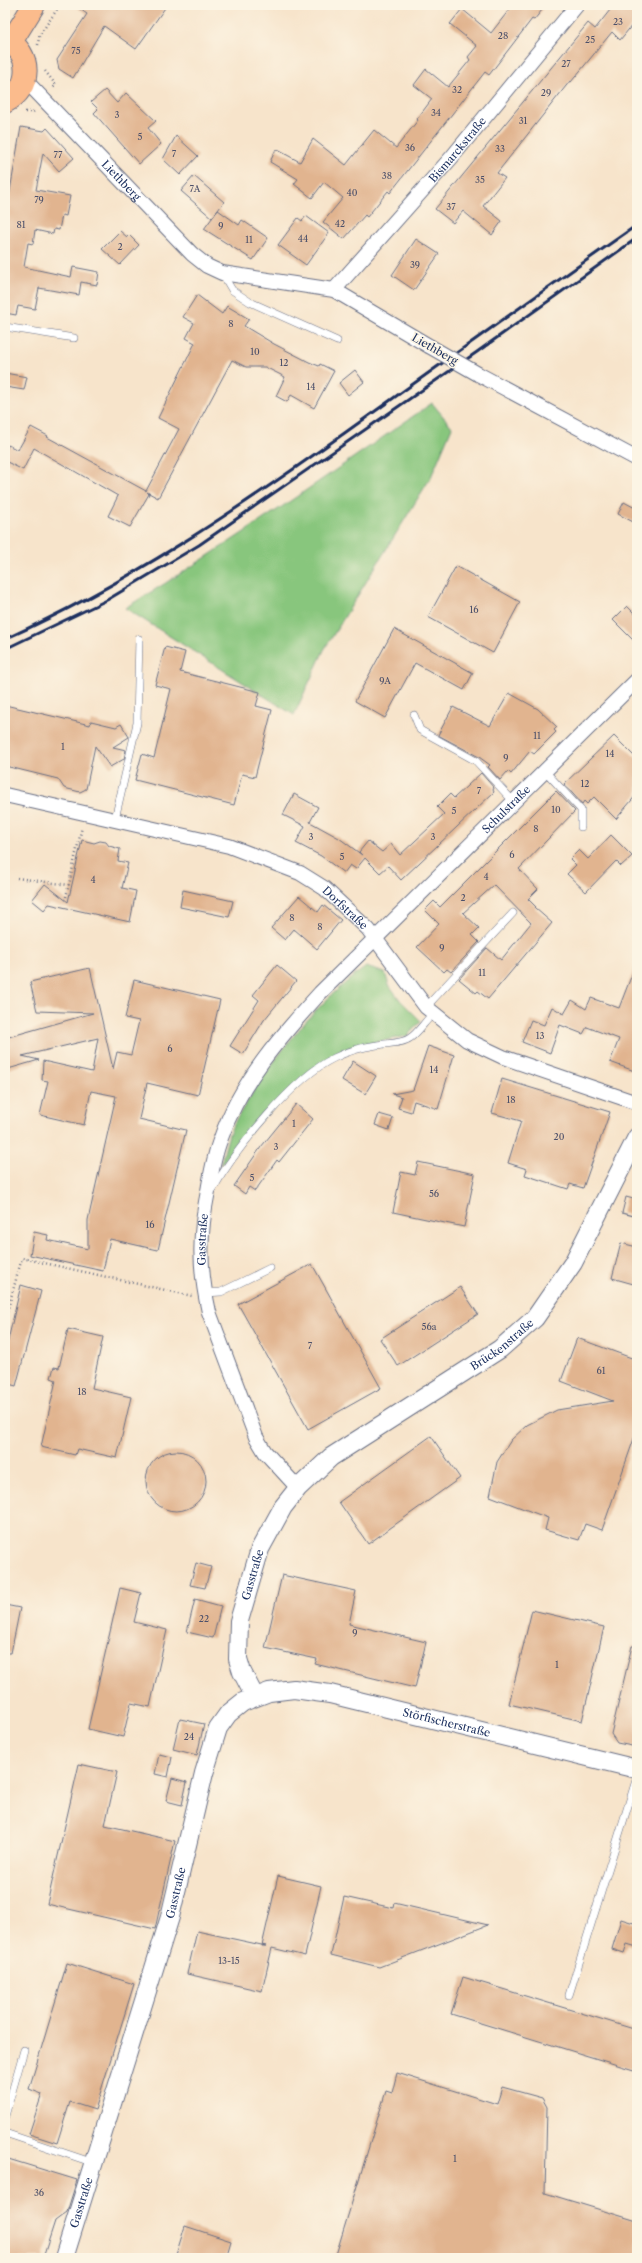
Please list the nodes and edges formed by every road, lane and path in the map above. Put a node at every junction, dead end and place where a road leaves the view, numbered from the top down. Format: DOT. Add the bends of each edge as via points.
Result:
graph roads {
  1 [pos="10,5"];
  2 [pos="34,5"];
  3 [pos="60,5"];
  4 [pos="577,5"];
  5 [pos="5,11"];
  6 [pos="44,29"];
  7 [pos="8,41"];
  8 [pos="25,80"];
  9 [pos="5,102"];
  10 [pos="222,273"];
  11 [pos="334,290"];
  12 [pos="5,327"];
  13 [pos="74,338"];
  14 [pos="337,341"];
  15 [pos="637,459"];
  16 [pos="139,639"];
  17 [pos="637,680"];
  18 [pos="414,715"];
  19 [pos="545,771"];
  20 [pos="5,795"];
  21 [pos="514,802"];
  22 [pos="85,813"];
  23 [pos="115,819"];
  24 [pos="581,826"];
  25 [pos="17,878"];
  26 [pos="69,885"];
  27 [pos="66,897"];
  28 [pos="513,913"];
  29 [pos="375,938"];
  30 [pos="430,1010"];
  31 [pos="637,1103"];
  32 [pos="637,1137"];
  33 [pos="206,1202"];
  34 [pos="270,1268"];
  35 [pos="205,1296"];
  36 [pos="5,1319"];
  37 [pos="298,1488"];
  38 [pos="255,1697"];
  39 [pos="637,1769"];
  40 [pos="637,1777"];
  41 [pos="569,1995"];
  42 [pos="24,2050"];
  43 [pos="5,2116"];
  44 [pos="5,2133"];
  45 [pos="94,2163"];
  46 [pos="64,2258"];
  1 -- 5 [label="path"];
  2 -- 7 [label="main road"];
  3 -- 6 [label="path"];
  4 -- 11 [label="street, Bismarckstraße" via="452,157"];
  7 -- 8 [label="main road" via="18,48 26,63"];
  8 -- 9 [label="main road" via="21,90"];
  8 -- 10 [label="street, Liethberg" via="192,254 207,266"];
  10 -- 11 [label="street, Liethberg"];
  10 -- 14 [label="lane" via="232,290 250,302"];
  11 -- 15 [label="street, Liethberg, bridge" via="478,374"];
  12 -- 13 [label="lane"];
  16 -- 23 [label="lane" via="140,682 136,729"];
  17 -- 19 [label="street, Schulstraße"];
  18 -- 21 [label="lane" via="420,730 476,761"];
  19 -- 21 [label="street, Schulstraße"];
  19 -- 24 [label="lane" via="580,810"];
  20 -- 22 [label="street, Dorfstraße"];
  21 -- 29 [label="street, Schulstraße"];
  22 -- 23 [label="street, Dorfstraße"];
  22 -- 26 [label="path"];
  23 -- 29 [label="street, Dorfstraße" via="229,846 287,867 324,888"];
  25 -- 26 [label="path"];
  26 -- 27 [label="path"];
  28 -- 30 [label="lane"];
  29 -- 30 [label="street, Dorfstraße"];
  29 -- 33 [label="street, Gasstraße" via="295,1020 256,1070 220,1139"];
  30 -- 31 [label="street, Dorfstraße" via="467,1040 492,1053"];
  30 -- 33 [label="lane" via="410,1038 351,1050 314,1070 282,1100 248,1138 223,1170"];
  32 -- 37 [label="street, Brückenstraße" via="573,1263 535,1318 500,1349 331,1457"];
  33 -- 35 [label="street, Gasstraße" via="200,1251"];
  34 -- 35 [label="lane" via="221,1292"];
  35 -- 36 [label="path" via="22,1258"];
  35 -- 37 [label="street, Gasstraße" via="256,1437 265,1452"];
  37 -- 38 [label="street, Gasstraße" via="282,1507 260,1549 239,1621 238,1659"];
  38 -- 39 [label="street, Störfischerstraße" via="286,1689 330,1694"];
  38 -- 45 [label="street, Gasstraße" via="243,1702 228,1714 214,1738 170,1917"];
  40 -- 41 [label="lane"];
  42 -- 43 [label="lane"];
  44 -- 45 [label="lane"];
  45 -- 46 [label="street, Gasstraße"];
}
